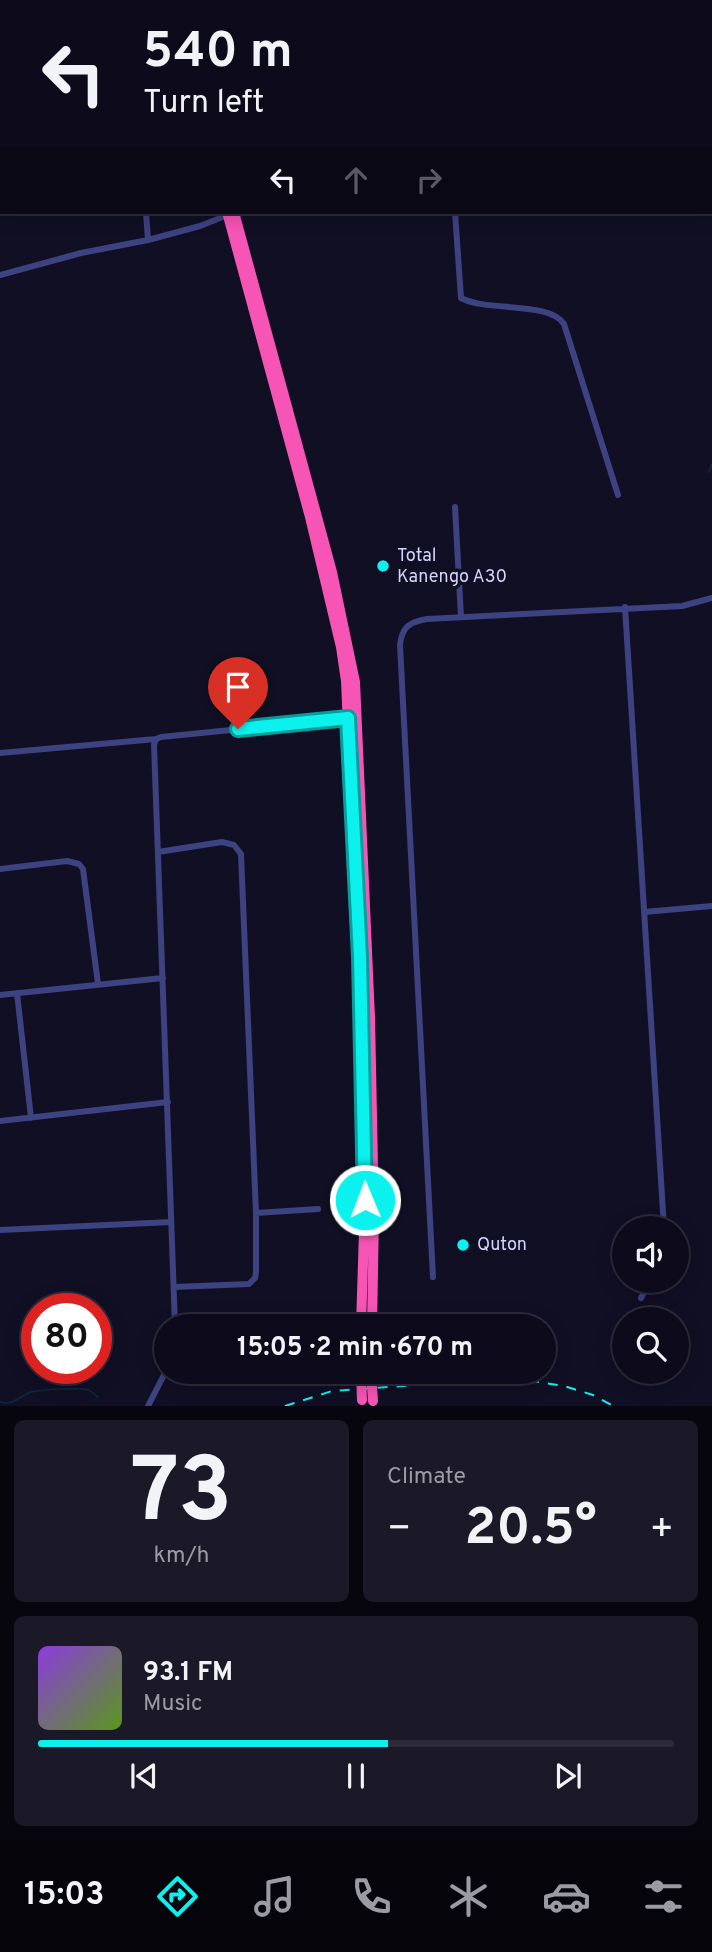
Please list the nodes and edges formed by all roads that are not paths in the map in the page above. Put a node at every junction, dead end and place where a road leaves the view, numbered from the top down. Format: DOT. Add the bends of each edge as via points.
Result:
graph roads {
  1 [pos="146,214"];
  2 [pos="228,214"];
  3 [pos="230,214"];
  4 [pos="455,214"];
  5 [pos="148,240"];
  6 [pos="0,275"];
  7 [pos="618,495"];
  8 [pos="455,507"];
  9 [pos="712,598"];
  10 [pos="625,607"];
  11 [pos="461,617"];
  12 [pos="353,717"];
  13 [pos="156,739"];
  14 [pos="0,753"];
  15 [pos="158,852"];
  16 [pos="0,869"];
  17 [pos="712,906"];
  18 [pos="644,912"];
  19 [pos="163,978"];
  20 [pos="98,984"];
  21 [pos="17,993"];
  22 [pos="0,995"];
  23 [pos="168,1102"];
  24 [pos="31,1118"];
  25 [pos="0,1121"];
  26 [pos="318,1209"];
  27 [pos="257,1213"];
  28 [pos="663,1216"];
  29 [pos="171,1222"];
  30 [pos="0,1230"];
  31 [pos="433,1278"];
  32 [pos="174,1287"];
  33 [pos="644,1293"];
  34 [pos="641,1298"];
  35 [pos="175,1314"];
  36 [pos="361,1314"];
  37 [pos="372,1314"];
  38 [pos="159,1384"];
  39 [pos="364,1384"];
  40 [pos="370,1384"];
  41 [pos="368,1403"];
  42 [pos="148,1406"];
  1 -- 5 [label="street"];
  2 -- 5 [label="street"];
  3 -- 12 [label="highway" via="335,585 355,682"];
  4 -- 7 [label="street" via="461,298 479,305 554,314 564,324"];
  5 -- 6 [label="street"];
  8 -- 11 [label="street"];
  9 -- 10 [label="street" via="682,606"];
  10 -- 11 [label="street"];
  10 -- 18 [label="street"];
  11 -- 31 [label="street" via="417,621 405,628 400,645"];
  12 -- 13 [label="street"];
  12 -- 36 [label="highway" via="365,1200"];
  12 -- 37 [label="highway" via="371,1044"];
  13 -- 14 [label="street"];
  13 -- 15 [label="street"];
  15 -- 19 [label="street"];
  15 -- 27 [label="street" via="222,842 234,845 242,854"];
  16 -- 20 [label="street" via="67,861 79,864"];
  17 -- 18 [label="street"];
  18 -- 28 [label="street"];
  19 -- 20 [label="street"];
  19 -- 23 [label="street"];
  20 -- 21 [label="street"];
  21 -- 22 [label="street"];
  21 -- 24 [label="street"];
  23 -- 24 [label="street"];
  23 -- 29 [label="street"];
  24 -- 25 [label="street"];
  26 -- 27 [label="street"];
  27 -- 32 [label="street" via="256,1278 249,1284"];
  29 -- 30 [label="street"];
  29 -- 32 [label="street"];
  32 -- 35 [label="street"];
  33 -- 34 [label="street"];
  38 -- 42 [label="street"];
  39 -- 41 [label="highway, bridge"];
  40 -- 41 [label="highway, bridge"];
}
